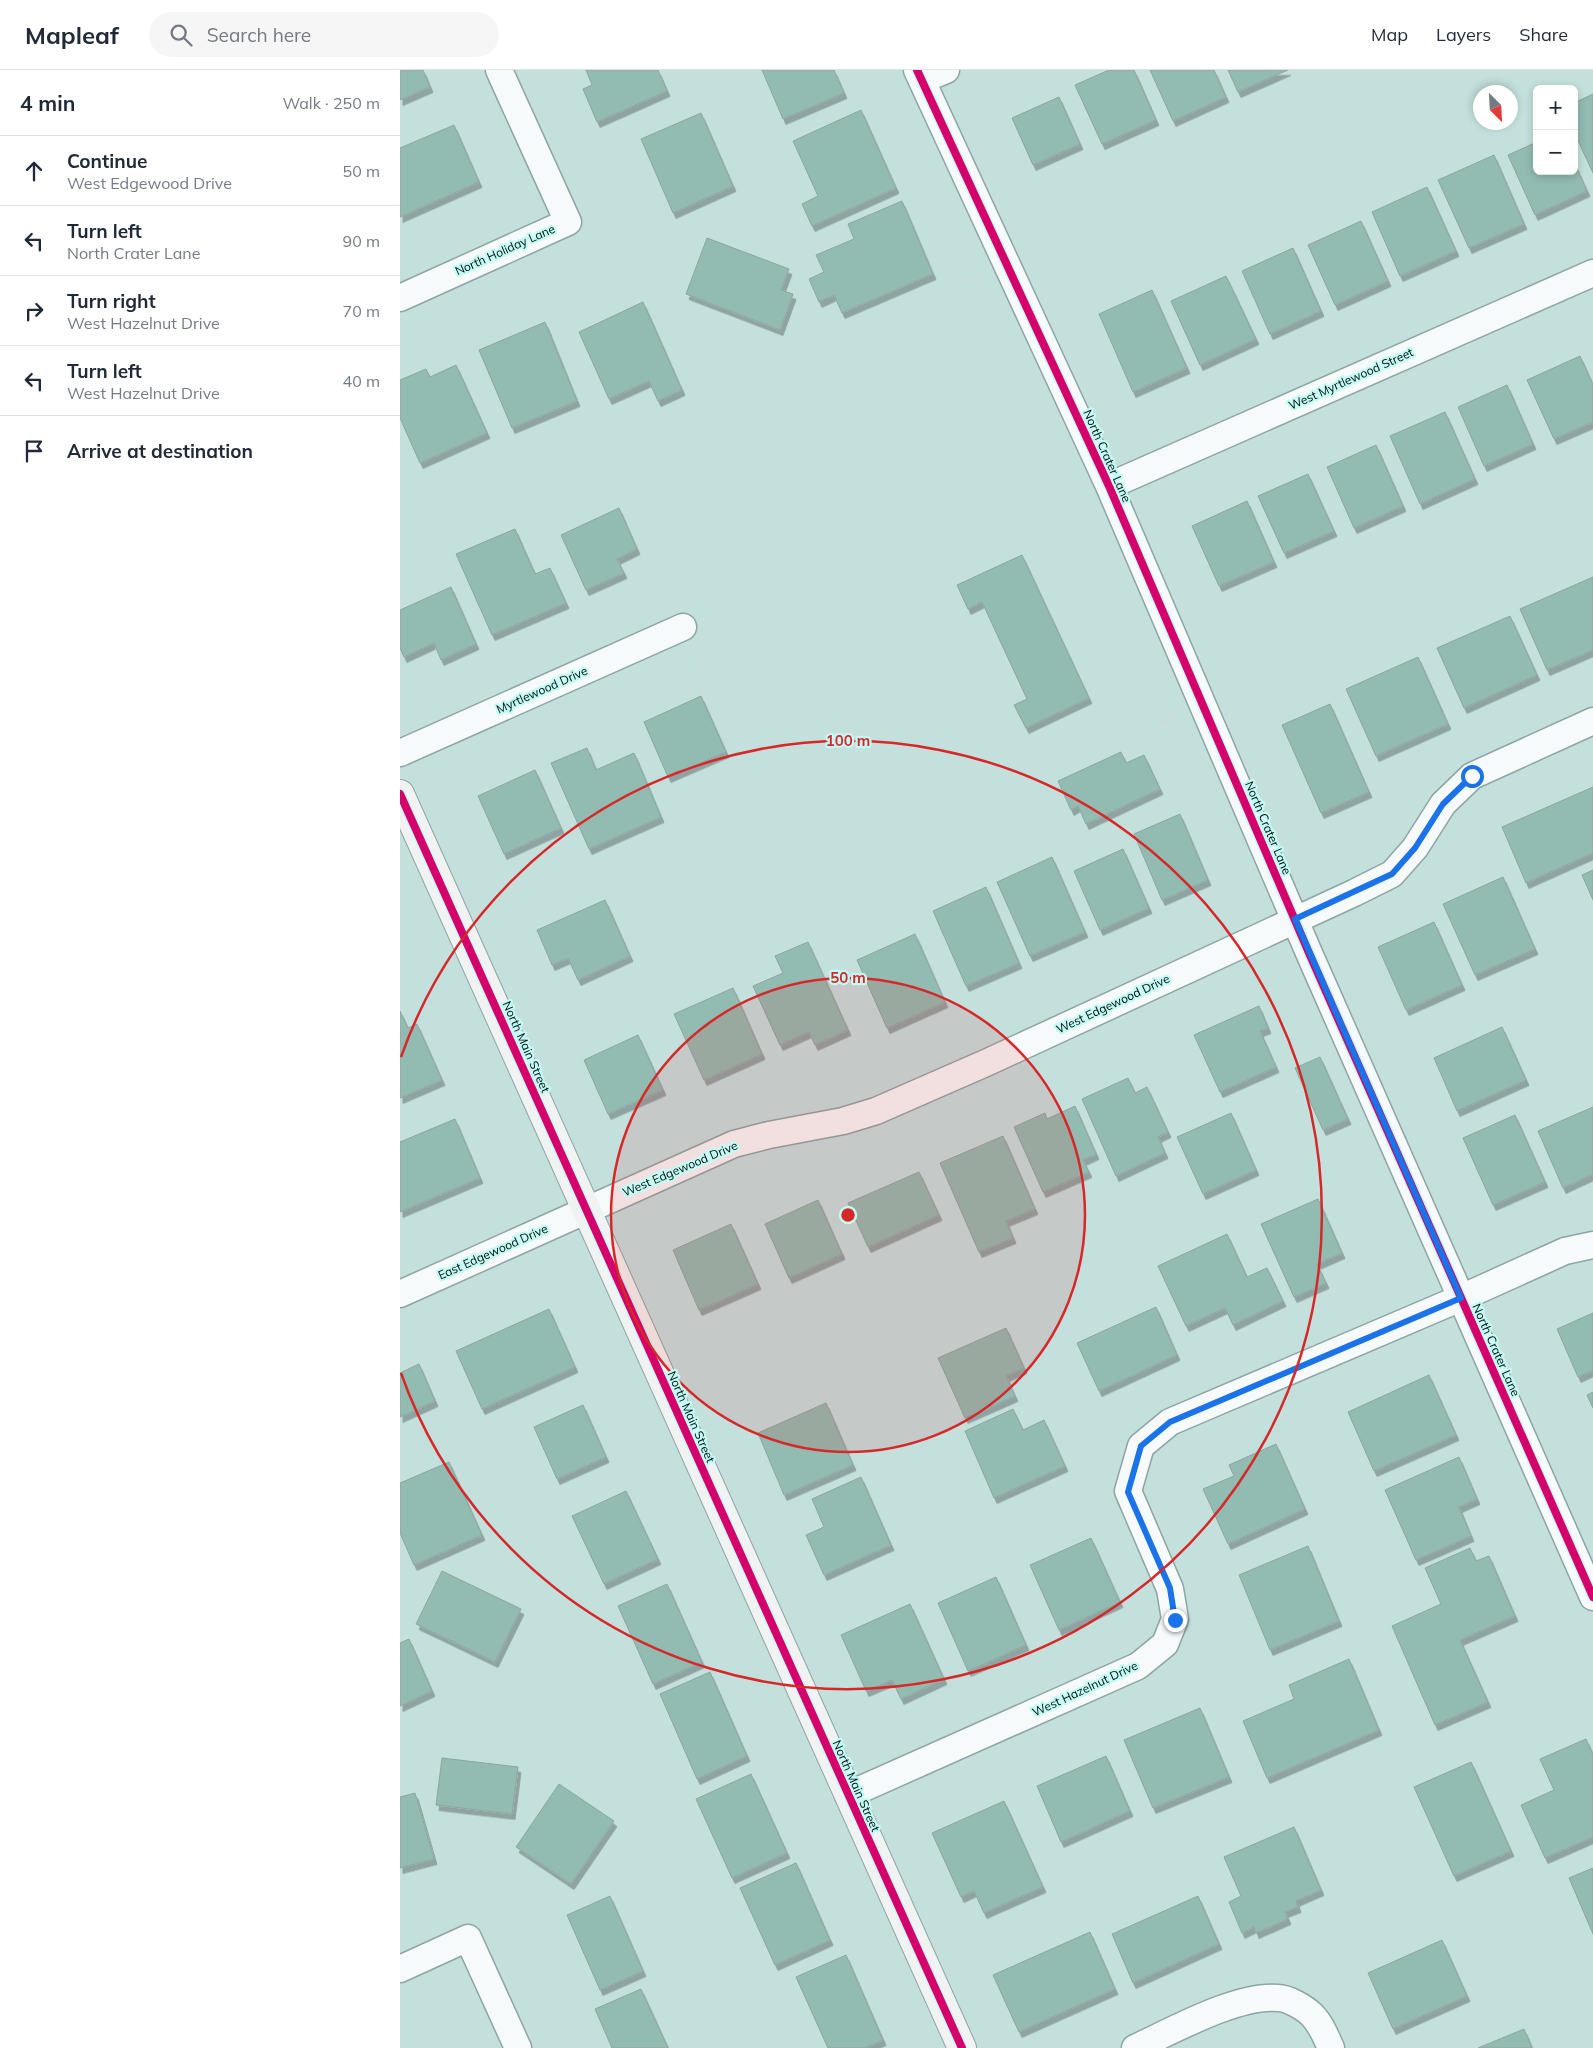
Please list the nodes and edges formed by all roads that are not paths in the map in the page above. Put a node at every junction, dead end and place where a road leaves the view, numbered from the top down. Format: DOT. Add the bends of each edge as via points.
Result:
graph roads {
  1 [pos="499,70"];
  2 [pos="946,70"];
  3 [pos="919,75"];
  4 [pos="1593,273"];
  5 [pos="400,298"];
  6 [pos="1108,486"];
  7 [pos="683,627"];
  8 [pos="1593,721"];
  9 [pos="400,752"];
  10 [pos="400,794"];
  11 [pos="1295,919"];
  12 [pos="586,1210"];
  13 [pos="1593,1245"];
  14 [pos="400,1294"];
  15 [pos="1461,1298"];
  16 [pos="1593,1597"];
  17 [pos="848,1795"];
  18 [pos="400,1969"];
  19 [pos="518,2048"];
  20 [pos="962,2048"];
  21 [pos="1135,2048"];
  22 [pos="1331,2048"];
  1 -- 5 [label="street, North Holiday Lane" via="568,222"];
  2 -- 3 [label="street"];
  3 -- 6 [label="street, North Crater Lane"];
  4 -- 6 [label="street, West Myrtlewood Street"];
  6 -- 11 [label="street, North Crater Lane"];
  7 -- 9 [label="street, Myrtlewood Drive"];
  8 -- 11 [label="street, West Edgewood Drive" via="1472,776 1443,804 1415,848 1392,874"];
  10 -- 12 [label="street, North Main Street"];
  11 -- 12 [label="street, West Edgewood Drive" via="876,1111 734,1144"];
  11 -- 15 [label="street, North Crater Lane"];
  12 -- 14 [label="street, East Edgewood Drive"];
  12 -- 17 [label="street, North Main Street"];
  13 -- 15 [label="street, West Hazelnut Drive" via="1565,1251"];
  15 -- 16 [label="street, North Crater Lane"];
  15 -- 17 [label="street, West Hazelnut Drive" via="1170,1422 1141,1446 1128,1492 1170,1588 1175,1620 1165,1644 1138,1666"];
  17 -- 20 [label="street, North Main Street"];
  18 -- 19 [label="street" via="468,1938"];
  21 -- 22 [label="street" via="1220,2010 1254,2000 1280,1998 1312,2014"];
}
